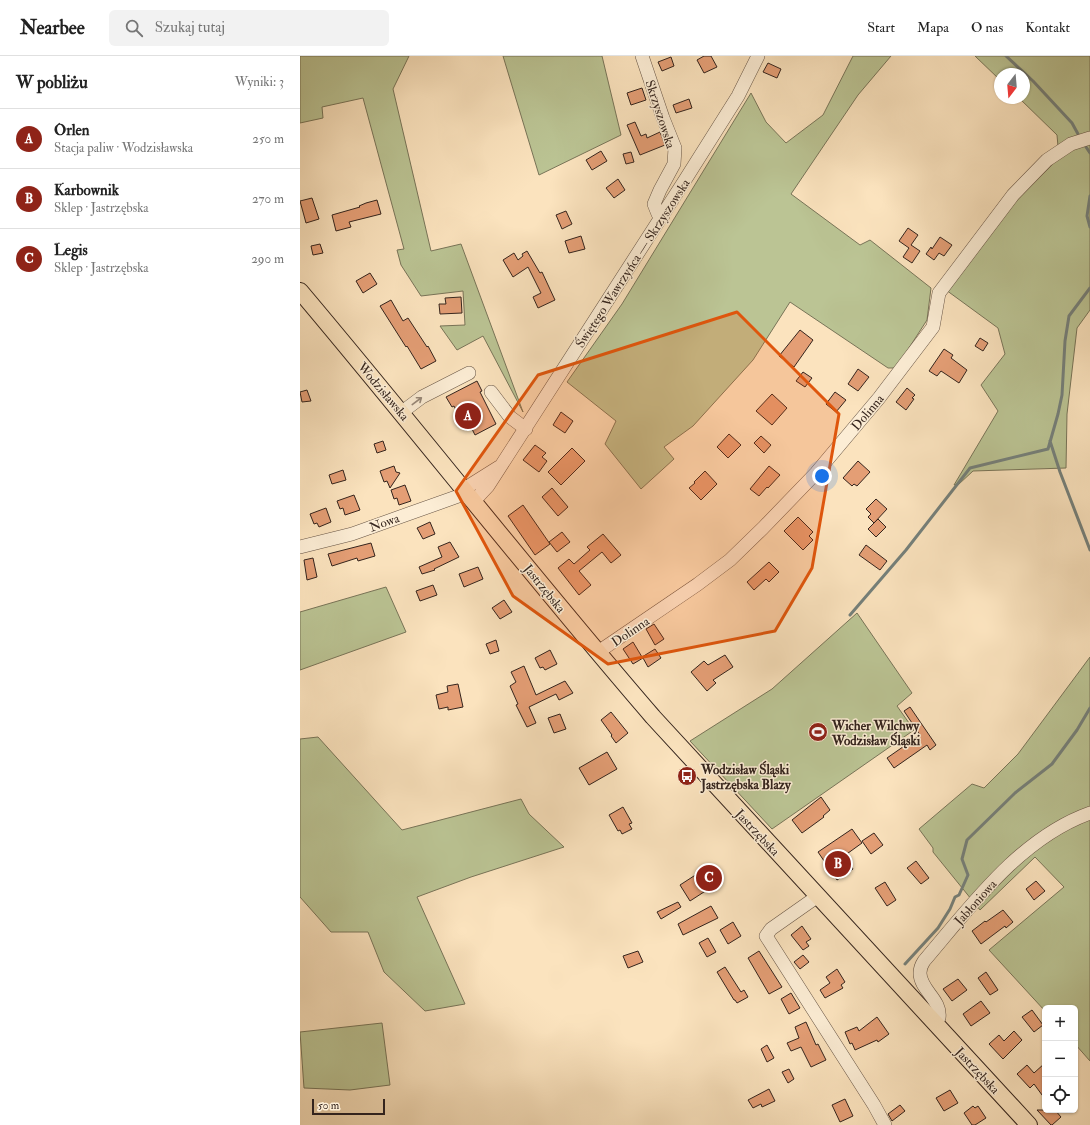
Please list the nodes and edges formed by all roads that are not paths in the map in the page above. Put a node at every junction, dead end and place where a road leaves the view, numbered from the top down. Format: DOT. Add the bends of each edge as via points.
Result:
graph roads {
  1 [pos="642,56"];
  2 [pos="758,56"];
  3 [pos="1090,138"];
  4 [pos="663,216"];
  5 [pos="300,291"];
  6 [pos="469,373"];
  7 [pos="491,392"];
  8 [pos="402,412"];
  9 [pos="526,429"];
  10 [pos="500,466"];
  11 [pos="468,494"];
  12 [pos="300,547"];
  13 [pos="598,652"];
  14 [pos="1090,813"];
  15 [pos="818,896"];
  16 [pos="934,1022"];
  17 [pos="885,1125"];
  18 [pos="1029,1125"];
  1 -- 4 [label="street, Skrzyszowska" via="675,148 674,164 654,204 658,214"];
  2 -- 4 [label="street, Świętego Wawrzyńca — Skrzyszowska" via="738,96"];
  3 -- 13 [label="street, Dolinna" via="1071,144 1047,160 1013,195 939,293 933,327 879,398 816,473 764,528 730,560 698,584"];
  4 -- 9 [label="street, Świętego Wawrzyńca — Skrzyszowska"];
  5 -- 8 [label="main road, Wodzisławska"];
  8 -- 6 [label="street, one-way" via="422,396"];
  7 -- 9 [label="street" via="510,417"];
  8 -- 11 [label="main road, Wodzisławska"];
  9 -- 10 [label="street, Świętego Wawrzyńca — Skrzyszowska"];
  10 -- 11 [label="street, Nowa"];
  11 -- 12 [label="street, Nowa" via="352,534"];
  11 -- 13 [label="main road, Jastrzębska"];
  13 -- 15 [label="main road, Jastrzębska" via="676,742"];
  14 -- 16 [label="street, Jabłoniowa" via="1055,828 1029,847 994,880 924,961 920,972 923,984 936,1002 940,1013"];
  15 -- 16 [label="main road, Jastrzębska"];
  15 -- 17 [label="street" via="771,929 766,936"];
  16 -- 18 [label="main road, Jastrzębska"];
}
